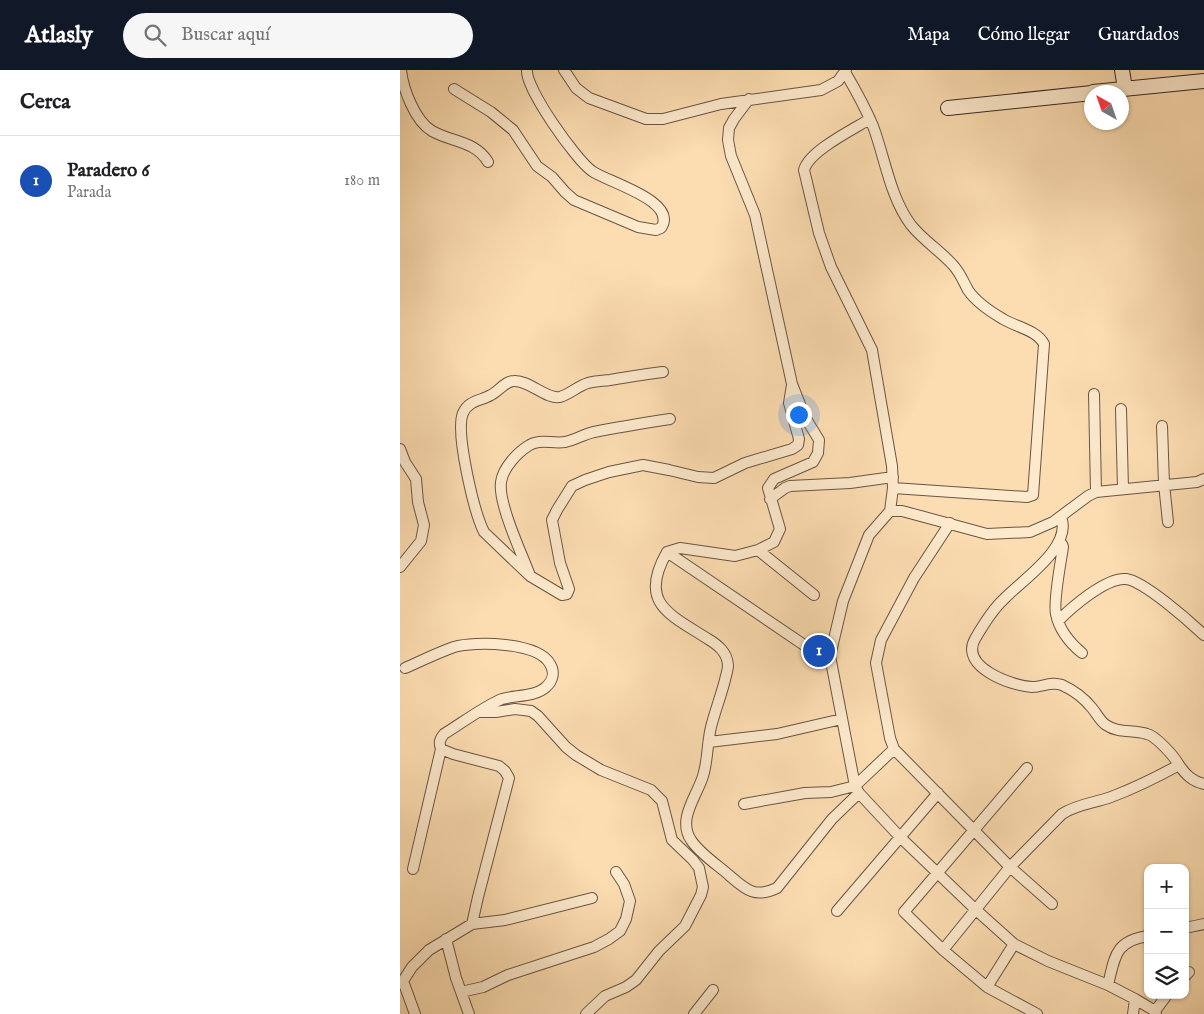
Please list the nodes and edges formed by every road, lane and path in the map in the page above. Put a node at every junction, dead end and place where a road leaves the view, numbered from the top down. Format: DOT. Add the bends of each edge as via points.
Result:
graph roads {
  1 [pos="402,70"];
  2 [pos="527,70"];
  3 [pos="564,70"];
  4 [pos="1122,70"];
  5 [pos="846,71"];
  6 [pos="1204,81"];
  7 [pos="1124,85"];
  8 [pos="1129,89"];
  9 [pos="454,90"];
  10 [pos="1084,94"];
  11 [pos="749,99"];
  12 [pos="948,108"];
  13 [pos="870,119"];
  14 [pos="488,162"];
  15 [pos="663,372"];
  16 [pos="792,384"];
  17 [pos="1094,394"];
  18 [pos="1121,409"];
  19 [pos="670,419"];
  20 [pos="1162,426"];
  21 [pos="400,450"];
  22 [pos="1204,479"];
  23 [pos="893,483"];
  24 [pos="1164,484"];
  25 [pos="1123,489"];
  26 [pos="1096,492"];
  27 [pos="770,499"];
  28 [pos="890,510"];
  29 [pos="1061,516"];
  30 [pos="1168,522"];
  31 [pos="950,523"];
  32 [pos="1058,543"];
  33 [pos="758,550"];
  34 [pos="667,552"];
  35 [pos="400,567"];
  36 [pos="530,576"];
  37 [pos="814,595"];
  38 [pos="1058,621"];
  39 [pos="1204,634"];
  40 [pos="1082,653"];
  41 [pos="830,656"];
  42 [pos="404,668"];
  43 [pos="480,712"];
  44 [pos="842,719"];
  45 [pos="709,742"];
  46 [pos="441,749"];
  47 [pos="894,749"];
  48 [pos="1179,765"];
  49 [pos="1027,768"];
  50 [pos="1204,784"];
  51 [pos="857,789"];
  52 [pos="938,793"];
  53 [pos="744,804"];
  54 [pos="975,830"];
  55 [pos="900,836"];
  56 [pos="1010,867"];
  57 [pos="413,869"];
  58 [pos="616,872"];
  59 [pos="938,873"];
  60 [pos="592,898"];
  61 [pos="1052,904"];
  62 [pos="975,909"];
  63 [pos="837,911"];
  64 [pos="472,924"];
  65 [pos="1204,924"];
  66 [pos="1189,927"];
  67 [pos="1144,937"];
  68 [pos="446,939"];
  69 [pos="1014,944"];
  70 [pos="943,950"];
  71 [pos="401,982"];
  72 [pos="1108,985"];
  73 [pos="987,987"];
  74 [pos="713,990"];
  75 [pos="461,992"];
  76 [pos="1136,999"];
  77 [pos="1164,999"];
  78 [pos="1155,1013"];
  79 [pos="415,1014"];
  80 [pos="469,1014"];
  81 [pos="586,1014"];
  82 [pos="694,1014"];
  83 [pos="1037,1014"];
  84 [pos="1133,1014"];
  1 -- 14 [label="street" via="412,106 425,125 474,147"];
  2 -- 9 [label="street" via="532,90 581,161 598,175 650,199 662,212 661,228 638,227 569,196 537,166 513,130 491,112"];
  3 -- 11 [label="street" via="576,88 589,98 646,119 664,119"];
  4 -- 7 [label="street"];
  5 -- 11 [label="street" via="838,81 821,90"];
  5 -- 13 [label="street"];
  6 -- 8 [label="street"];
  10 -- 12 [label="street"];
  11 -- 16 [label="street" via="734,119 728,140 731,156 755,215"];
  13 -- 23 [label="street" via="818,151 804,170 831,267 872,350"];
  13 -- 23 [label="street" via="894,189 912,225 954,265 976,299 1001,318 1036,334 1044,344 1033,495 1027,497"];
  15 -- 36 [label="street" via="587,384 558,398 513,381 490,396 475,400 463,414 465,464 479,523 490,539"];
  16 -- 27 [label="street" via="805,417 819,440 818,453 813,462 774,479 768,488"];
  16 -- 36 [label="street" via="789,403 800,440 798,445 745,463 714,478 643,465 609,472 572,486 552,520 567,594 557,593"];
  17 -- 26 [label="street"];
  18 -- 25 [label="street"];
  19 -- 36 [label="street" via="591,433 563,442 539,441 528,445 511,461 501,482 501,494"];
  20 -- 24 [label="street"];
  21 -- 35 [label="street" via="416,479 424,525 421,541"];
  22 -- 24 [label="street"];
  23 -- 27 [label="street" via="790,486"];
  23 -- 28 [label="street"];
  24 -- 25 [label="street"];
  24 -- 30 [label="street"];
  25 -- 26 [label="street"];
  26 -- 29 [label="street"];
  27 -- 33 [label="street" via="780,529 774,542"];
  28 -- 31 [label="street"];
  28 -- 41 [label="street" via="870,535 843,601"];
  29 -- 31 [label="street" via="1030,532 987,534"];
  29 -- 32 [label="street" via="1063,528"];
  31 -- 47 [label="street" via="914,578 881,640 876,663"];
  32 -- 38 [label="street" via="1063,547 1055,604"];
  32 -- 48 [label="street" via="992,613 972,644 974,658 979,665 1008,683 1032,686 1056,683 1072,690 1106,725 1130,733 1147,734 1159,742"];
  33 -- 34 [label="street" via="734,556 680,548"];
  33 -- 37 [label="street"];
  34 -- 41 [label="street" via="807,647"];
  34 -- 45 [label="street" via="657,579 658,600 680,621 721,648 728,666"];
  38 -- 39 [label="street" via="1087,596 1116,580 1126,580 1149,589"];
  38 -- 40 [label="street"];
  41 -- 44 [label="street"];
  42 -- 43 [label="street" via="454,647 483,643 535,651 552,666 554,675 540,692 502,699"];
  43 -- 46 [label="street" via="444,734 439,743"];
  43 -- 81 [label="street" via="531,711 576,755 601,770 651,790 662,802 672,840 699,868 703,887 685,926 636,980 606,996"];
  44 -- 45 [label="street" via="778,734"];
  44 -- 51 [label="street"];
  45 -- 51 [label="street" via="704,774 686,820 687,831 698,848 752,892 765,894 777,888"];
  46 -- 57 [label="street"];
  46 -- 64 [label="street" via="499,766 509,778"];
  47 -- 51 [label="street"];
  47 -- 52 [label="street"];
  48 -- 50 [label="street" via="1187,776"];
  48 -- 56 [label="street" via="1124,792 1067,811"];
  49 -- 54 [label="street"];
  51 -- 53 [label="street" via="805,793"];
  51 -- 55 [label="street"];
  52 -- 54 [label="street"];
  52 -- 55 [label="street"];
  54 -- 56 [label="street"];
  54 -- 59 [label="street"];
  55 -- 59 [label="street"];
  55 -- 63 [label="street"];
  56 -- 61 [label="street"];
  56 -- 62 [label="street"];
  58 -- 75 [label="street" via="630,901 620,931 594,947"];
  59 -- 62 [label="street"];
  59 -- 70 [label="street" via="904,912"];
  60 -- 64 [label="street" via="504,920"];
  62 -- 69 [label="street"];
  62 -- 70 [label="street"];
  64 -- 68 [label="street"];
  65 -- 66 [label="street"];
  67 -- 72 [label="street" via="1122,945 1115,956"];
  68 -- 71 [label="street" via="412,967"];
  68 -- 75 [label="street"];
  69 -- 72 [label="street"];
  69 -- 73 [label="street"];
  70 -- 73 [label="street"];
  71 -- 79 [label="street"];
  72 -- 76 [label="street"];
  73 -- 83 [label="street"];
  74 -- 82 [label="street"];
  75 -- 80 [label="street"];
  76 -- 78 [label="street"];
  76 -- 84 [label="street"];
  77 -- 78 [label="street"];
}
